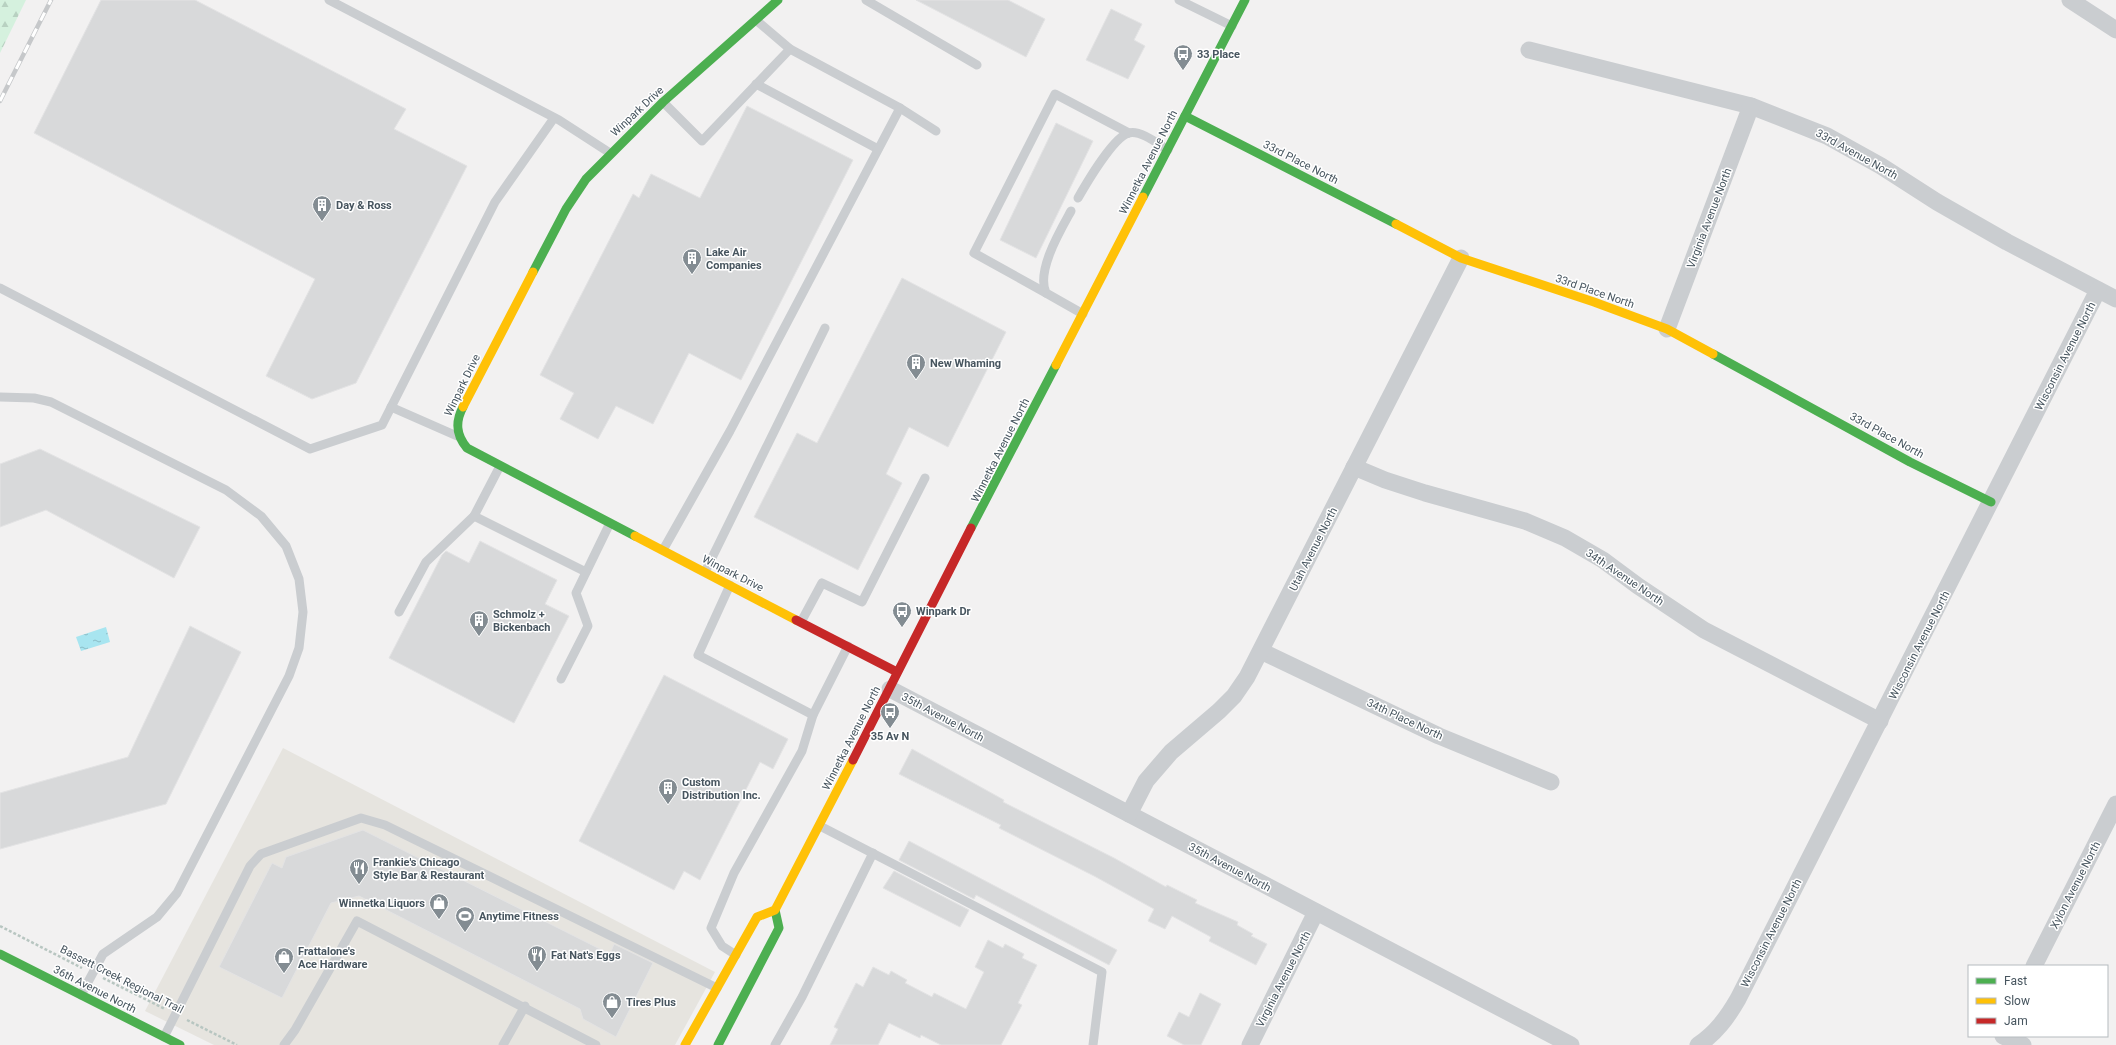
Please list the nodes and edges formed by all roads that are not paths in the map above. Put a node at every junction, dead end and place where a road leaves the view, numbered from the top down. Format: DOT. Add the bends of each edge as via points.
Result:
graph roads {
  1 [pos="330,0"];
  2 [pos="778,0"];
  3 [pos="866,0"];
  4 [pos="1180,0"];
  5 [pos="1245,0"];
  6 [pos="2070,0"];
  7 [pos="756,20"];
  8 [pos="1232,26"];
  9 [pos="2116,30"];
  10 [pos="790,49"];
  11 [pos="1529,50"];
  12 [pos="976,65"];
  13 [pos="756,84"];
  14 [pos="663,102"];
  15 [pos="1751,106"];
  16 [pos="900,108"];
  17 [pos="1185,116"];
  18 [pos="554,118"];
  19 [pos="936,131"];
  20 [pos="1129,132"];
  21 [pos="878,150"];
  22 [pos="1168,150"];
  23 [pos="610,153"];
  24 [pos="1078,198"];
  25 [pos="1071,211"];
  26 [pos="1462,258"];
  27 [pos="0,288"];
  28 [pos="2098,290"];
  29 [pos="1046,293"];
  30 [pos="2116,299"];
  31 [pos="1083,314"];
  32 [pos="825,328"];
  33 [pos="1667,329"];
  34 [pos="0,397"];
  35 [pos="391,407"];
  36 [pos="457,436"];
  37 [pos="500,466"];
  38 [pos="1354,467"];
  39 [pos="925,478"];
  40 [pos="1991,502"];
  41 [pos="474,516"];
  42 [pos="610,523"];
  43 [pos="663,550"];
  44 [pos="586,572"];
  45 [pos="705,572"];
  46 [pos="730,585"];
  47 [pos="399,612"];
  48 [pos="801,622"];
  49 [pos="848,646"];
  50 [pos="1260,651"];
  51 [pos="897,672"];
  52 [pos="561,679"];
  53 [pos="890,689"];
  54 [pos="813,715"];
  55 [pos="1880,721"];
  56 [pos="1552,782"];
  57 [pos="2116,804"];
  58 [pos="1129,814"];
  59 [pos="820,826"];
  60 [pos="873,854"];
  61 [pos="775,910"];
  62 [pos="1316,912"];
  63 [pos="0,954"];
  64 [pos="736,955"];
  65 [pos="2035,965"];
  66 [pos="717,988"];
  67 [pos="81,996"];
  68 [pos="525,1006"];
  69 [pos="164,1037"];
  70 [pos="2005,1037"];
  71 [pos="180,1045"];
  72 [pos="284,1045"];
  73 [pos="503,1045"];
  74 [pos="596,1045"];
  75 [pos="686,1045"];
  76 [pos="718,1045"];
  77 [pos="775,1045"];
  78 [pos="1093,1045"];
  79 [pos="1250,1045"];
  80 [pos="1571,1045"];
  81 [pos="1698,1045"];
  82 [pos="2023,1045"];
  1 -- 18 [label="lane"];
  2 -- 7 [label="street, Winpark Drive"];
  3 -- 12 [label="lane"];
  4 -- 8 [label="lane"];
  5 -- 8 [label="street, Winnetka Avenue North"];
  6 -- 9 [label="street"];
  7 -- 10 [label="lane"];
  7 -- 14 [label="street, Winpark Drive"];
  8 -- 17 [label="street, Winnetka Avenue North"];
  10 -- 13 [label="lane"];
  10 -- 16 [label="lane"];
  11 -- 15 [label="street, 33rd Avenue North"];
  13 -- 14 [label="lane" via="702,141"];
  13 -- 21 [label="lane"];
  14 -- 23 [label="street, Winpark Drive"];
  15 -- 28 [label="street, 33rd Avenue North" via="1827,136 2007,242"];
  15 -- 33 [label="street, Virginia Avenue North"];
  16 -- 19 [label="lane"];
  16 -- 21 [label="lane"];
  17 -- 22 [label="street, Winnetka Avenue North"];
  17 -- 26 [label="street, 33rd Place North"];
  18 -- 23 [label="lane"];
  18 -- 35 [label="lane" via="495,202"];
  20 -- 22 [label="lane"];
  20 -- 24 [label="lane" via="1122,136 1104,157"];
  20 -- 29 [label="lane" via="1055,94 974,253"];
  21 -- 43 [label="lane" via="730,431"];
  22 -- 31 [label="street, Winnetka Avenue North"];
  23 -- 36 [label="street, Winpark Drive" via="586,179 566,209 459,414"];
  25 -- 29 [label="lane" via="1056,240 1042,278"];
  26 -- 33 [label="street, 33rd Place North"];
  26 -- 38 [label="street, Utah Avenue North"];
  27 -- 35 [label="lane" via="310,449 382,425"];
  28 -- 30 [label="street, 33rd Avenue North"];
  28 -- 40 [label="street, Wisconsin Avenue North"];
  29 -- 31 [label="lane"];
  31 -- 51 [label="street, Winnetka Avenue North"];
  32 -- 45 [label="lane"];
  33 -- 40 [label="street, 33rd Place North" via="1910,462"];
  34 -- 67 [label="lane" via="34,398 51,402 226,490 261,516 286,546 299,579 303,612 299,648 289,676 177,893 157,917 103,954"];
  35 -- 36 [label="lane"];
  36 -- 37 [label="street, Winpark Drive" via="464,446"];
  37 -- 41 [label="lane"];
  37 -- 42 [label="street, Winpark Drive"];
  38 -- 50 [label="street, Utah Avenue North"];
  38 -- 55 [label="street, 34th Avenue North" via="1425,494 1525,521 1565,538 1603,560 1704,630"];
  39 -- 48 [label="lane" via="862,602 822,583"];
  40 -- 55 [label="street, Wisconsin Avenue North"];
  41 -- 44 [label="lane"];
  41 -- 47 [label="lane" via="426,562"];
  42 -- 43 [label="street, Winpark Drive"];
  42 -- 44 [label="lane"];
  43 -- 45 [label="street, Winpark Drive"];
  44 -- 52 [label="lane" via="576,593 588,626"];
  45 -- 46 [label="street, Winpark Drive"];
  46 -- 48 [label="street, Winpark Drive"];
  46 -- 54 [label="lane" via="698,654"];
  48 -- 49 [label="street, Winpark Drive"];
  49 -- 51 [label="street, Winpark Drive"];
  49 -- 54 [label="lane"];
  50 -- 56 [label="street, 34th Place North" via="1439,736"];
  50 -- 58 [label="street, Utah Avenue North" via="1234,696 1171,752 1146,781"];
  51 -- 53 [label="street, Winnetka Avenue North"];
  53 -- 58 [label="street, 35th Avenue North"];
  53 -- 59 [label="street, Winnetka Avenue North"];
  54 -- 64 [label="lane" via="802,751 734,874 711,928 722,946"];
  55 -- 81 [label="street, Wisconsin Avenue North" via="1738,999 1725,1020 1710,1037"];
  57 -- 65 [label="street, Xylon Avenue North"];
  58 -- 62 [label="street, 35th Avenue North"];
  59 -- 60 [label="lane"];
  59 -- 61 [label="street, Winnetka Avenue North"];
  60 -- 77 [label="lane" via="802,997"];
  60 -- 78 [label="lane" via="1102,972"];
  61 -- 64 [label="street" via="757,917"];
  61 -- 76 [label="street" via="779,928"];
  62 -- 79 [label="street, Virginia Avenue North"];
  62 -- 80 [label="street, 35th Avenue North"];
  63 -- 67 [label="street, 36th Avenue North"];
  64 -- 66 [label="street"];
  66 -- 69 [label="lane" via="385,825 361,818 261,854 250,866"];
  66 -- 75 [label="street"];
  67 -- 69 [label="street, 36th Avenue North"];
  68 -- 72 [label="lane" via="357,920"];
  68 -- 73 [label="lane"];
  68 -- 74 [label="lane"];
  69 -- 71 [label="street, 36th Avenue North"];
  70 -- 82 [label="street"];
}
